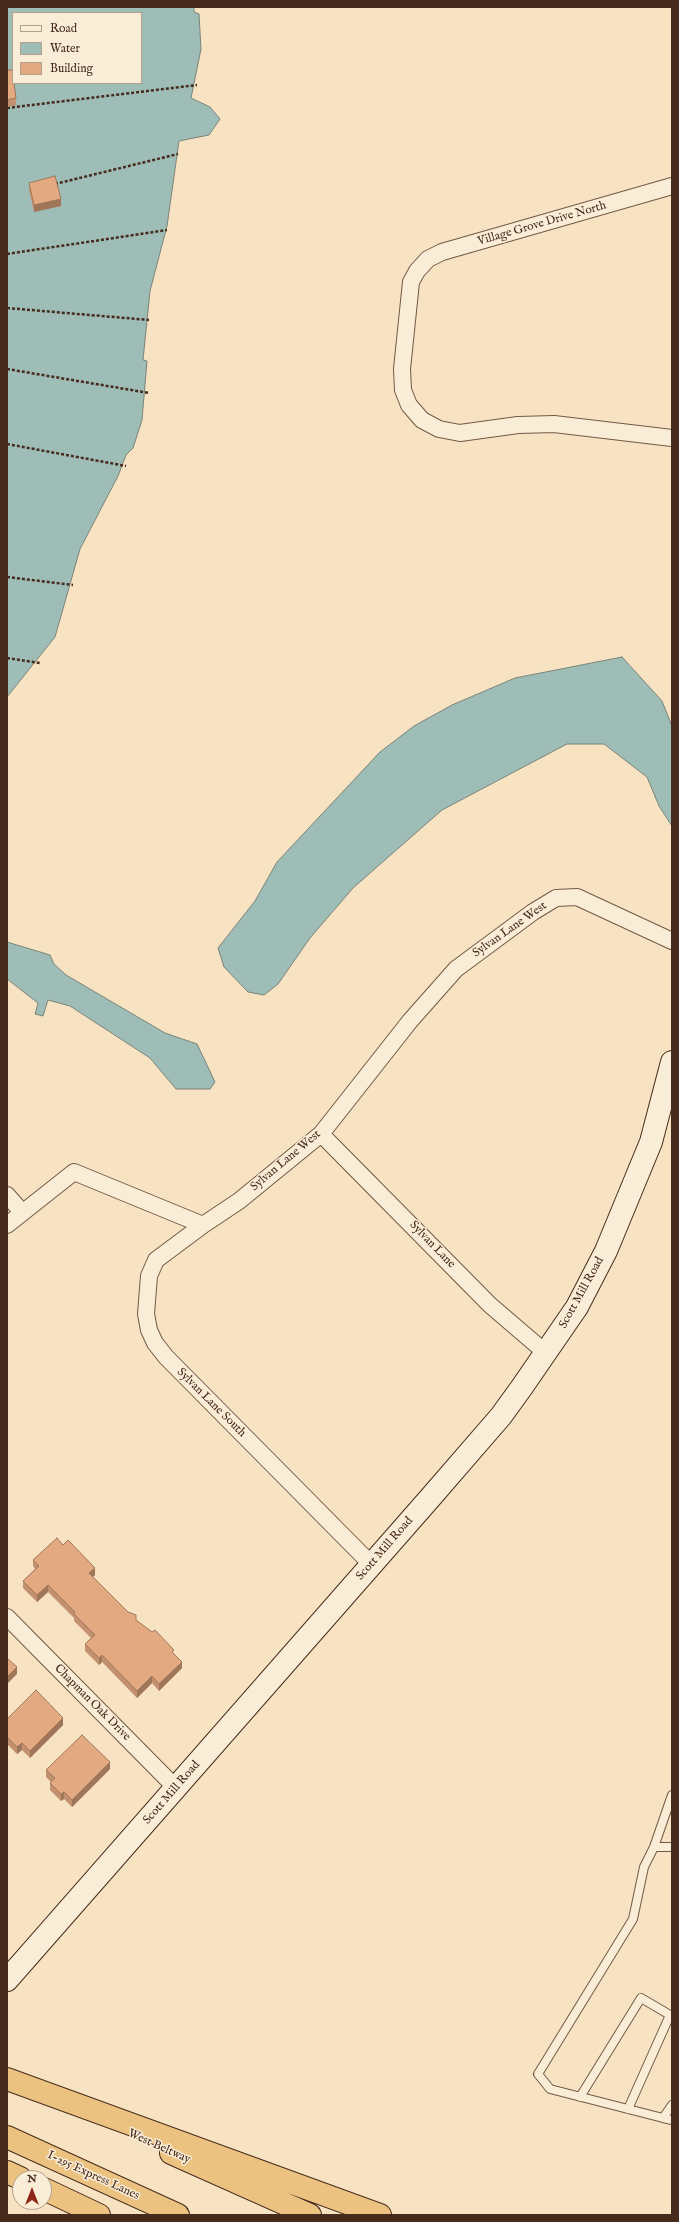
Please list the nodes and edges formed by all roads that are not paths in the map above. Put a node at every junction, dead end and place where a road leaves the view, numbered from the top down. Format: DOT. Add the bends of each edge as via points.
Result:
graph roads {
  1 [pos="672,186"];
  2 [pos="672,438"];
  3 [pos="672,941"];
  4 [pos="672,1062"];
  5 [pos="321,1134"];
  6 [pos="7,1195"];
  7 [pos="22,1212"];
  8 [pos="203,1224"];
  9 [pos="7,1225"];
  10 [pos="546,1353"];
  11 [pos="372,1565"];
  12 [pos="7,1617"];
  13 [pos="176,1788"];
  14 [pos="672,1795"];
  15 [pos="654,1847"];
  16 [pos="672,1847"];
  17 [pos="7,1980"];
  18 [pos="7,2079"];
  19 [pos="580,2097"];
  20 [pos="672,2105"];
  21 [pos="628,2109"];
  22 [pos="663,2118"];
  23 [pos="672,2120"];
  24 [pos="7,2137"];
  25 [pos="52,2193"];
  26 [pos="99,2215"];
  27 [pos="178,2215"];
  28 [pos="310,2215"];
  29 [pos="380,2215"];
  1 -- 2 [label="street, Village Grove Drive North" via="442,252 428,260 417,270 411,282 402,369 403,390 409,405 422,420 439,429 460,434 518,425 554,424"];
  3 -- 5 [label="street, Sylvan Lane West" via="577,897 556,898 456,969 410,1021"];
  4 -- 10 [label="street, Scott Mill Road" via="651,1142 628,1201 606,1251 577,1306"];
  5 -- 8 [label="street, Sylvan Lane West" via="239,1201"];
  5 -- 10 [label="street, Sylvan Lane" via="490,1305"];
  6 -- 7 [label="street"];
  7 -- 8 [label="street" via="74,1172"];
  7 -- 9 [label="street"];
  8 -- 11 [label="street, Sylvan Lane South" via="156,1260 149,1276 146,1314 155,1343"];
  10 -- 11 [label="street, Scott Mill Road" via="500,1416"];
  11 -- 13 [label="street, Scott Mill Road"];
  12 -- 13 [label="street, Chapman Oak Drive"];
  13 -- 17 [label="street, Scott Mill Road"];
  14 -- 15 [label="lane"];
  15 -- 16 [label="lane"];
  15 -- 19 [label="lane" via="644,1867 633,1919 538,2074 550,2089"];
  18 -- 28 [label="highway, West Beltway"];
  18 -- 29 [label="highway"];
  19 -- 21 [label="lane"];
  19 -- 21 [label="lane" via="641,1998 670,2015"];
  20 -- 22 [label="lane"];
  21 -- 22 [label="lane"];
  22 -- 23 [label="lane"];
  24 -- 27 [label="highway, I-295 Express Lanes"];
  25 -- 26 [label="highway"];
}
